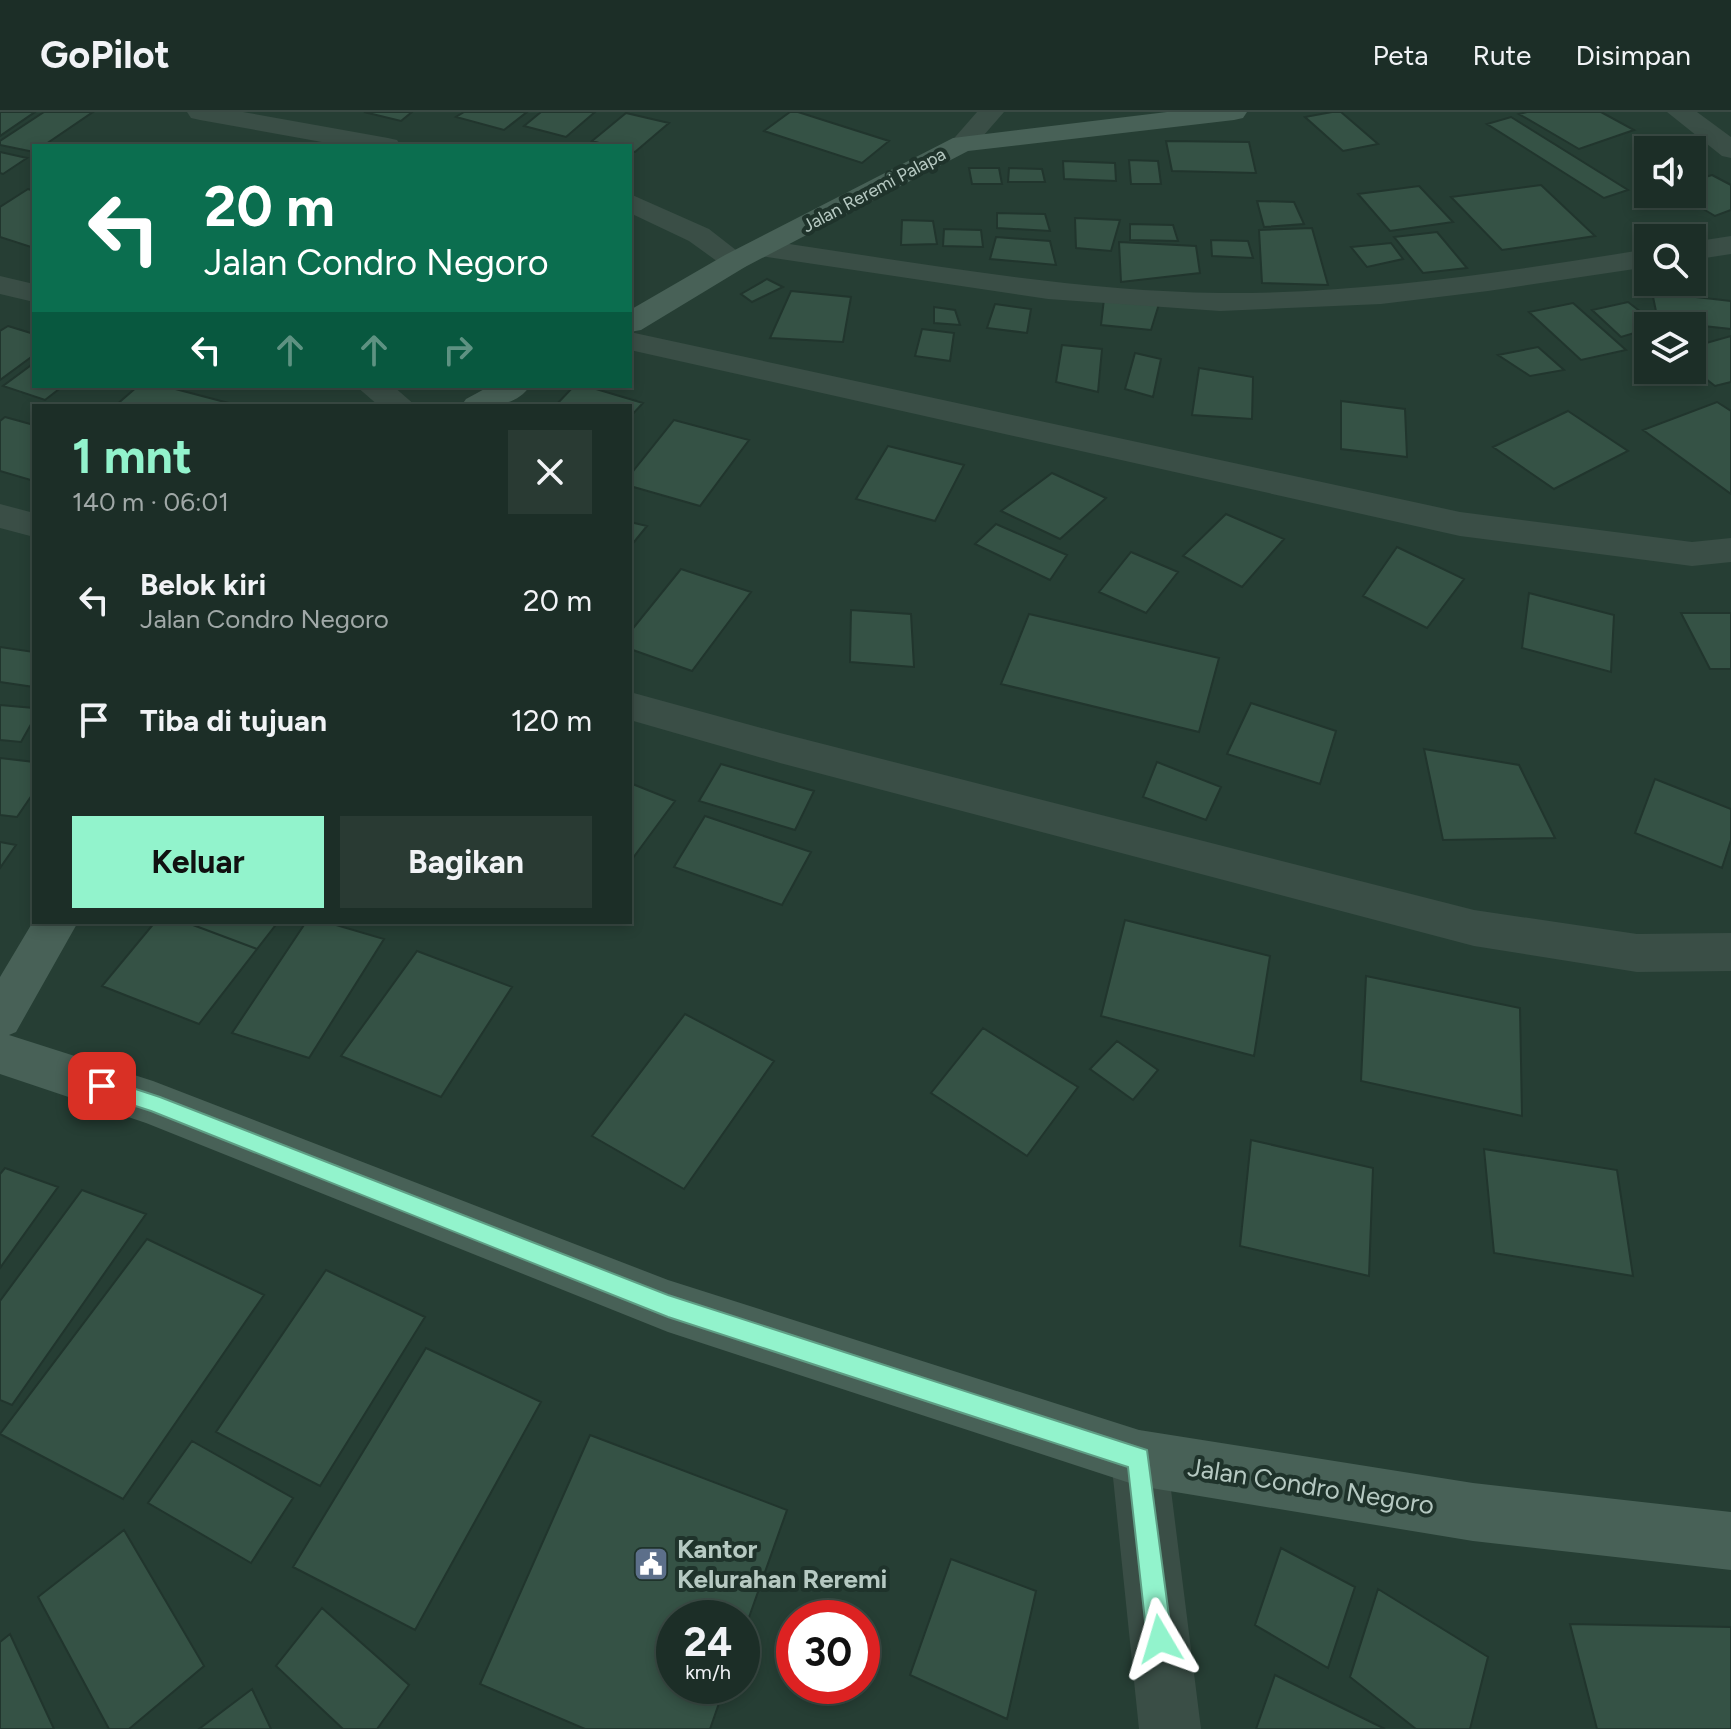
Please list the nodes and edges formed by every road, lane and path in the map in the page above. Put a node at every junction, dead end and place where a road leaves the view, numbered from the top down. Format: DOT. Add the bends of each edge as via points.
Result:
graph roads {
  1 [pos="200,112"];
  2 [pos="991,112"];
  3 [pos="1234,112"];
  4 [pos="1694,115"];
  5 [pos="377,144"];
  6 [pos="962,144"];
  7 [pos="1731,150"];
  8 [pos="632,203"];
  9 [pos="1731,245"];
  10 [pos="763,249"];
  11 [pos="1706,249"];
  12 [pos="1634,260"];
  13 [pos="735,261"];
  14 [pos="0,285"];
  15 [pos="32,293"];
  16 [pos="632,322"];
  17 [pos="632,341"];
  18 [pos="375,388"];
  19 [pos="510,388"];
  20 [pos="397,404"];
  21 [pos="481,404"];
  22 [pos="0,516"];
  23 [pos="32,524"];
  24 [pos="1731,550"];
  25 [pos="632,707"];
  26 [pos="55,924"];
  27 [pos="1731,952"];
  28 [pos="0,1018"];
  29 [pos="0,1053"];
  30 [pos="1139,1458"];
  31 [pos="1731,1541"];
  32 [pos="1170,1729"];
  1 -- 5 [label="street"];
  2 -- 6 [label="street"];
  3 -- 6 [label="main road, Jalan Reremi Palapa"];
  4 -- 7 [label="street"];
  6 -- 10 [label="main road, Jalan Reremi Palapa"];
  8 -- 13 [label="street" via="699,235"];
  9 -- 11 [label="street"];
  10 -- 12 [label="street" via="1064,292 1220,302 1361,296"];
  10 -- 13 [label="main road, Jalan Reremi Palapa"];
  13 -- 16 [label="main road, Jalan Reremi Palapa"];
  14 -- 15 [label="street"];
  17 -- 24 [label="street" via="1460,524 1692,554"];
  18 -- 20 [label="street"];
  19 -- 21 [label="main road"];
  22 -- 23 [label="street"];
  25 -- 27 [label="street" via="1474,928 1637,953"];
  26 -- 28 [label="main road"];
  29 -- 30 [label="main road, Jalan Condro Negoro" via="153,1103 668,1306"];
  30 -- 31 [label="main road, Jalan Condro Negoro" via="1473,1512"];
  30 -- 32 [label="street"];
}
